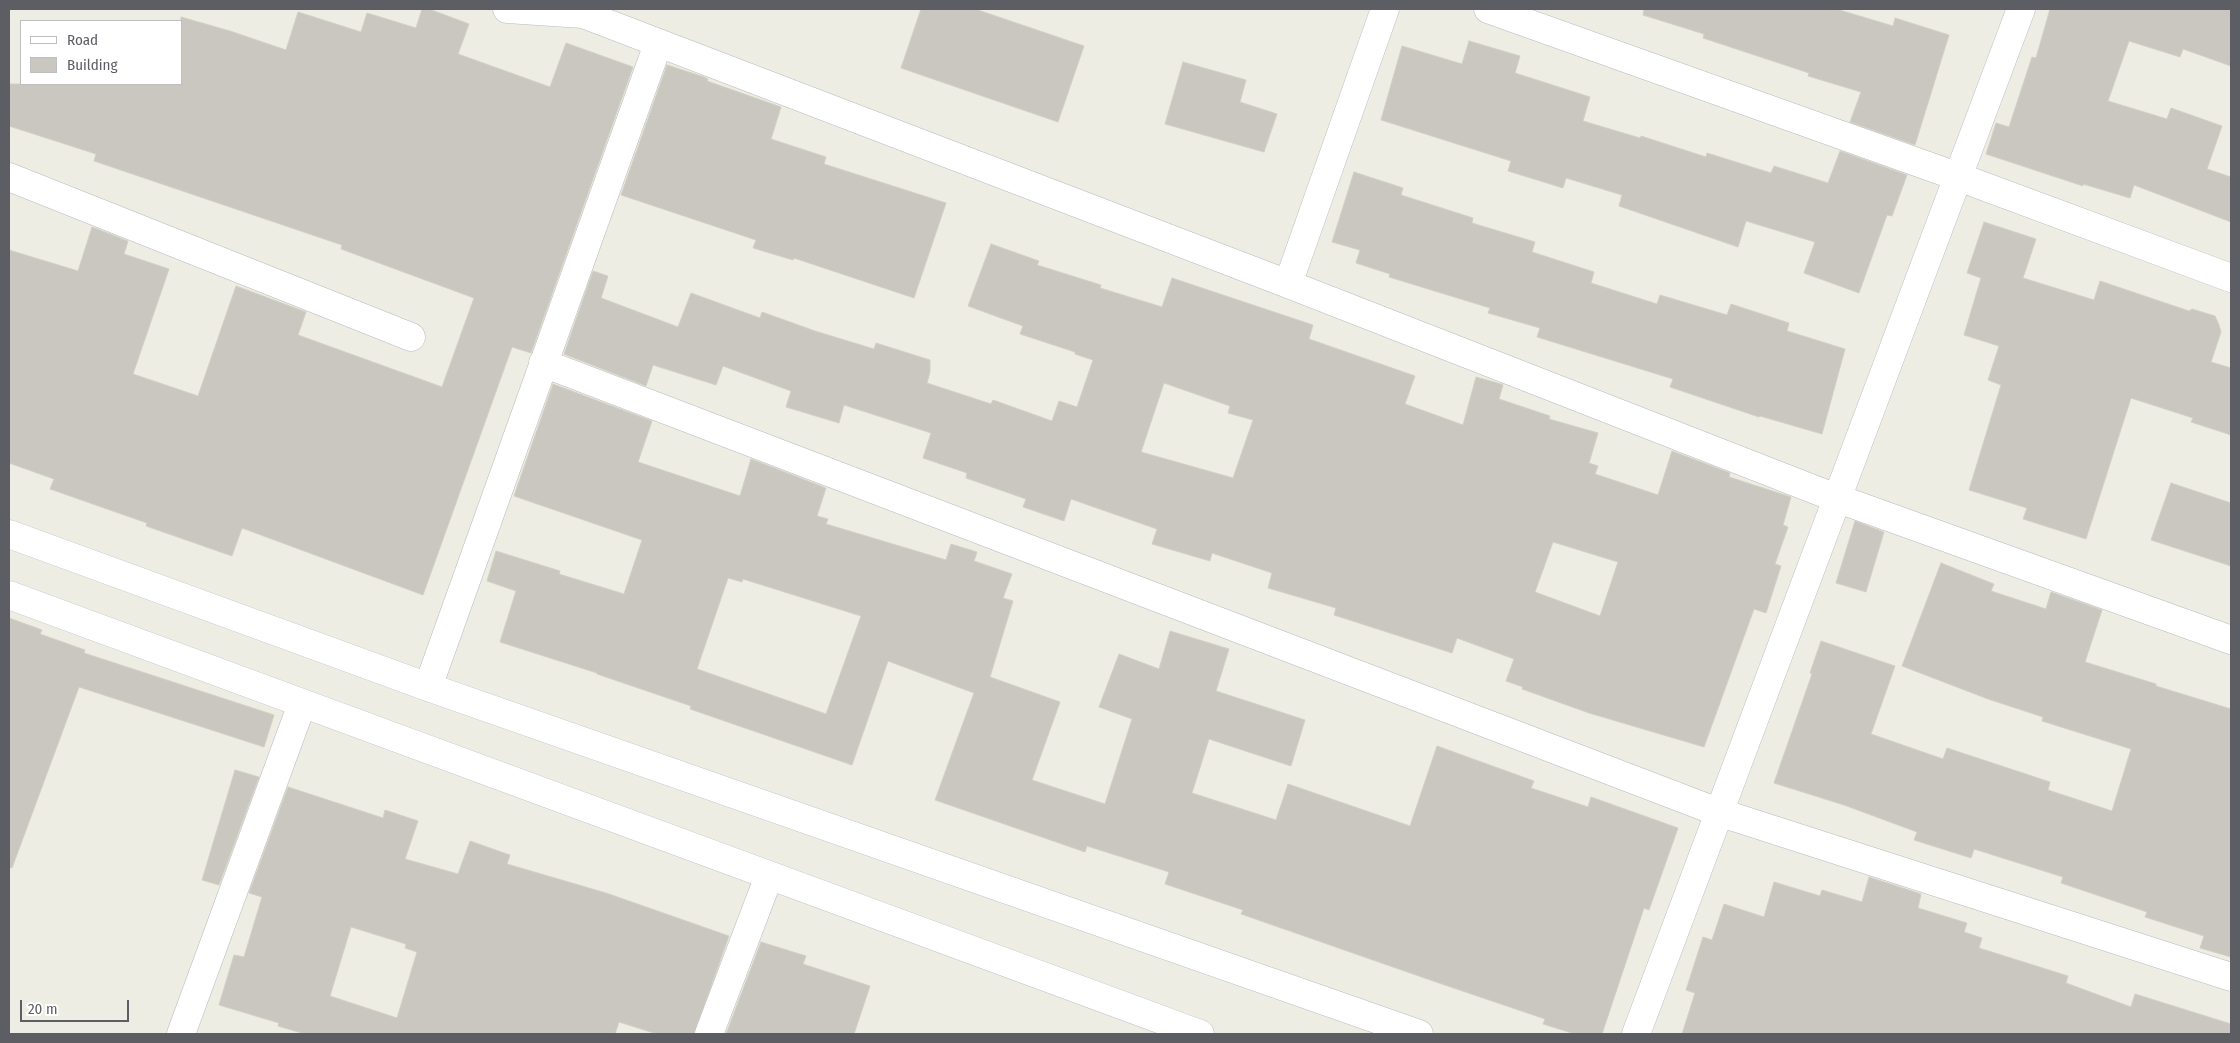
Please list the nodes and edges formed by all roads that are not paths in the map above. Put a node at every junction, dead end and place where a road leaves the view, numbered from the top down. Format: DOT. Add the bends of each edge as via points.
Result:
graph roads {
  1 [pos="507,9"];
  2 [pos="1385,9"];
  3 [pos="1488,9"];
  4 [pos="2020,9"];
  5 [pos="658,44"];
  6 [pos="1956,176"];
  7 [pos="9,177"];
  8 [pos="2231,278"];
  9 [pos="1288,284"];
  10 [pos="411,338"];
  11 [pos="543,363"];
  12 [pos="1836,498"];
  13 [pos="9,534"];
  14 [pos="9,595"];
  15 [pos="2231,640"];
  16 [pos="428,687"];
  17 [pos="302,704"];
  18 [pos="1718,812"];
  19 [pos="769,876"];
  20 [pos="2231,978"];
  21 [pos="191,1032"];
  22 [pos="709,1034"];
  23 [pos="1200,1034"];
  24 [pos="1419,1034"];
  25 [pos="1636,1034"];
  1 -- 5 [label="street" via="583,14"];
  2 -- 9 [label="street"];
  3 -- 6 [label="street"];
  4 -- 6 [label="street"];
  5 -- 9 [label="street"];
  5 -- 11 [label="street"];
  6 -- 8 [label="street"];
  6 -- 12 [label="street"];
  7 -- 10 [label="street"];
  9 -- 12 [label="street"];
  11 -- 16 [label="street"];
  11 -- 18 [label="street"];
  12 -- 15 [label="street"];
  12 -- 18 [label="street"];
  13 -- 16 [label="street"];
  14 -- 17 [label="street"];
  16 -- 24 [label="street"];
  17 -- 19 [label="street"];
  17 -- 21 [label="street"];
  18 -- 20 [label="street"];
  18 -- 25 [label="street"];
  19 -- 22 [label="street"];
  19 -- 23 [label="street"];
}
